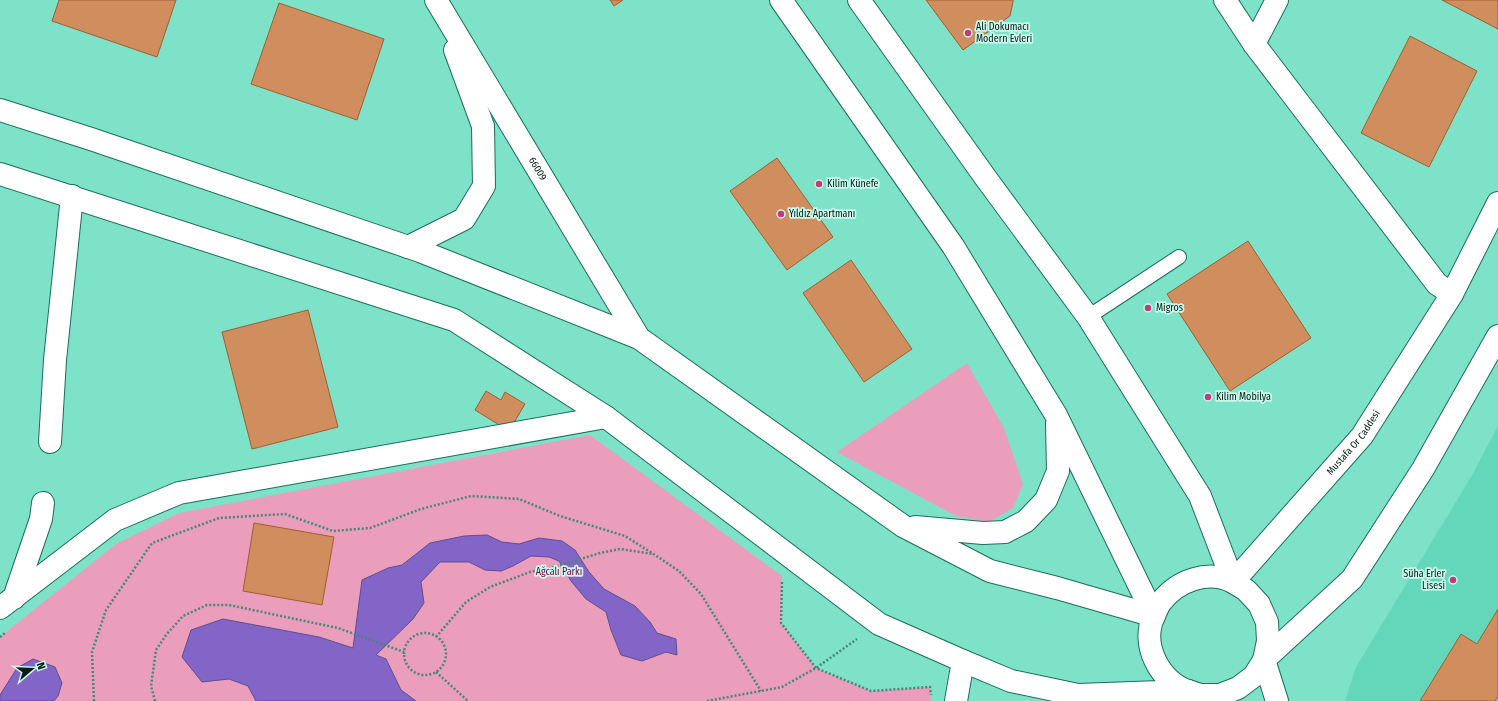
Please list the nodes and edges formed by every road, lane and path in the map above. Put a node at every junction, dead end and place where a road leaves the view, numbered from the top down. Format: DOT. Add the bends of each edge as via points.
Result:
graph roads {
  1 [pos="436,0"];
  2 [pos="781,0"];
  3 [pos="858,0"];
  4 [pos="1225,0"];
  5 [pos="1277,0"];
  6 [pos="1254,44"];
  7 [pos="0,110"];
  8 [pos="0,174"];
  9 [pos="72,196"];
  10 [pos="1498,203"];
  11 [pos="408,247"];
  12 [pos="1179,257"];
  13 [pos="1452,294"];
  14 [pos="1088,317"];
  15 [pos="1498,336"];
  16 [pos="639,338"];
  17 [pos="1056,415"];
  18 [pos="606,417"];
  19 [pos="50,442"];
  20 [pos="43,503"];
  21 [pos="903,526"];
  22 [pos="655,555"];
  23 [pos="782,576"];
  24 [pos="1233,582"];
  25 [pos="7,603"];
  26 [pos="1154,616"];
  27 [pos="879,624"];
  28 [pos="6,632"];
  29 [pos="0,637"];
  30 [pos="436,637"];
  31 [pos="404,652"];
  32 [pos="1264,660"];
  33 [pos="963,661"];
  34 [pos="816,668"];
  35 [pos="436,672"];
  36 [pos="761,691"];
  37 [pos="1190,696"];
  38 [pos="94,701"];
  39 [pos="155,701"];
  40 [pos="468,701"];
  41 [pos="707,701"];
  42 [pos="931,701"];
  43 [pos="956,701"];
  44 [pos="1277,701"];
  1 -- 11 [label="main road, 66009" via="483,126 484,186 464,219"];
  1 -- 16 [label="main road, 66009"];
  2 -- 17 [label="main road" via="954,246"];
  3 -- 14 [label="main road"];
  4 -- 6 [label="main road"];
  5 -- 6 [label="main road"];
  6 -- 13 [label="main road" via="1437,284"];
  7 -- 11 [label="main road"];
  8 -- 9 [label="main road"];
  9 -- 18 [label="main road" via="454,320"];
  9 -- 19 [label="main road" via="55,360"];
  10 -- 13 [label="main road, Mustafa Or Caddesi"];
  11 -- 16 [label="main road"];
  12 -- 14 [label="lane"];
  13 -- 24 [label="main road, Mustafa Or Caddesi" via="1362,436"];
  14 -- 24 [label="main road" via="1200,496"];
  15 -- 32 [label="main road" via="1423,469 1352,579"];
  16 -- 21 [label="main road"];
  17 -- 21 [label="main road" via="1058,471 1046,500 1026,522 1005,532 983,533"];
  17 -- 26 [label="main road"];
  18 -- 25 [label="main road" via="179,493 115,520"];
  18 -- 27 [label="main road"];
  20 -- 25 [label="main road" via="41,519"];
  21 -- 26 [label="main road" via="990,571"];
  22 -- 30 [label="path" via="620,549 530,572 490,587 466,602"];
  22 -- 36 [label="path" via="679,571 701,594"];
  22 -- 38 [label="path" via="625,536 560,516 520,499 471,496 420,509 370,528 333,531 285,514 219,518 152,543 106,610 92,652"];
  23 -- 34 [label="path" via="781,623"];
  24 -- 26 [label="main road" via="1210,577 1191,579 1173,589 1160,603"];
  24 -- 32 [label="main road" via="1246,590 1259,604 1267,622 1268,641"];
  26 -- 37 [label="main road" via="1150,641 1154,660 1165,677"];
  27 -- 33 [label="main road"];
  27 -- 34 [label="path"];
  28 -- 29 [label="path"];
  30 -- 31 [label="path" via="429,634 416,636 406,645"];
  30 -- 35 [label="path" via="445,648 446,655"];
  31 -- 35 [label="path" via="404,658 411,670 423,675"];
  31 -- 39 [label="path" via="338,628 229,605 207,605 183,616 156,650 151,686"];
  32 -- 37 [label="main road" via="1254,676 1238,688 1220,695"];
  32 -- 44 [label="main road"];
  33 -- 37 [label="main road" via="1011,681 1078,695"];
  33 -- 43 [label="main road"];
  34 -- 36 [label="path" via="782,687"];
  34 -- 42 [label="path" via="871,691 930,687"];
  35 -- 40 [label="path"];
  36 -- 41 [label="path"];
}
